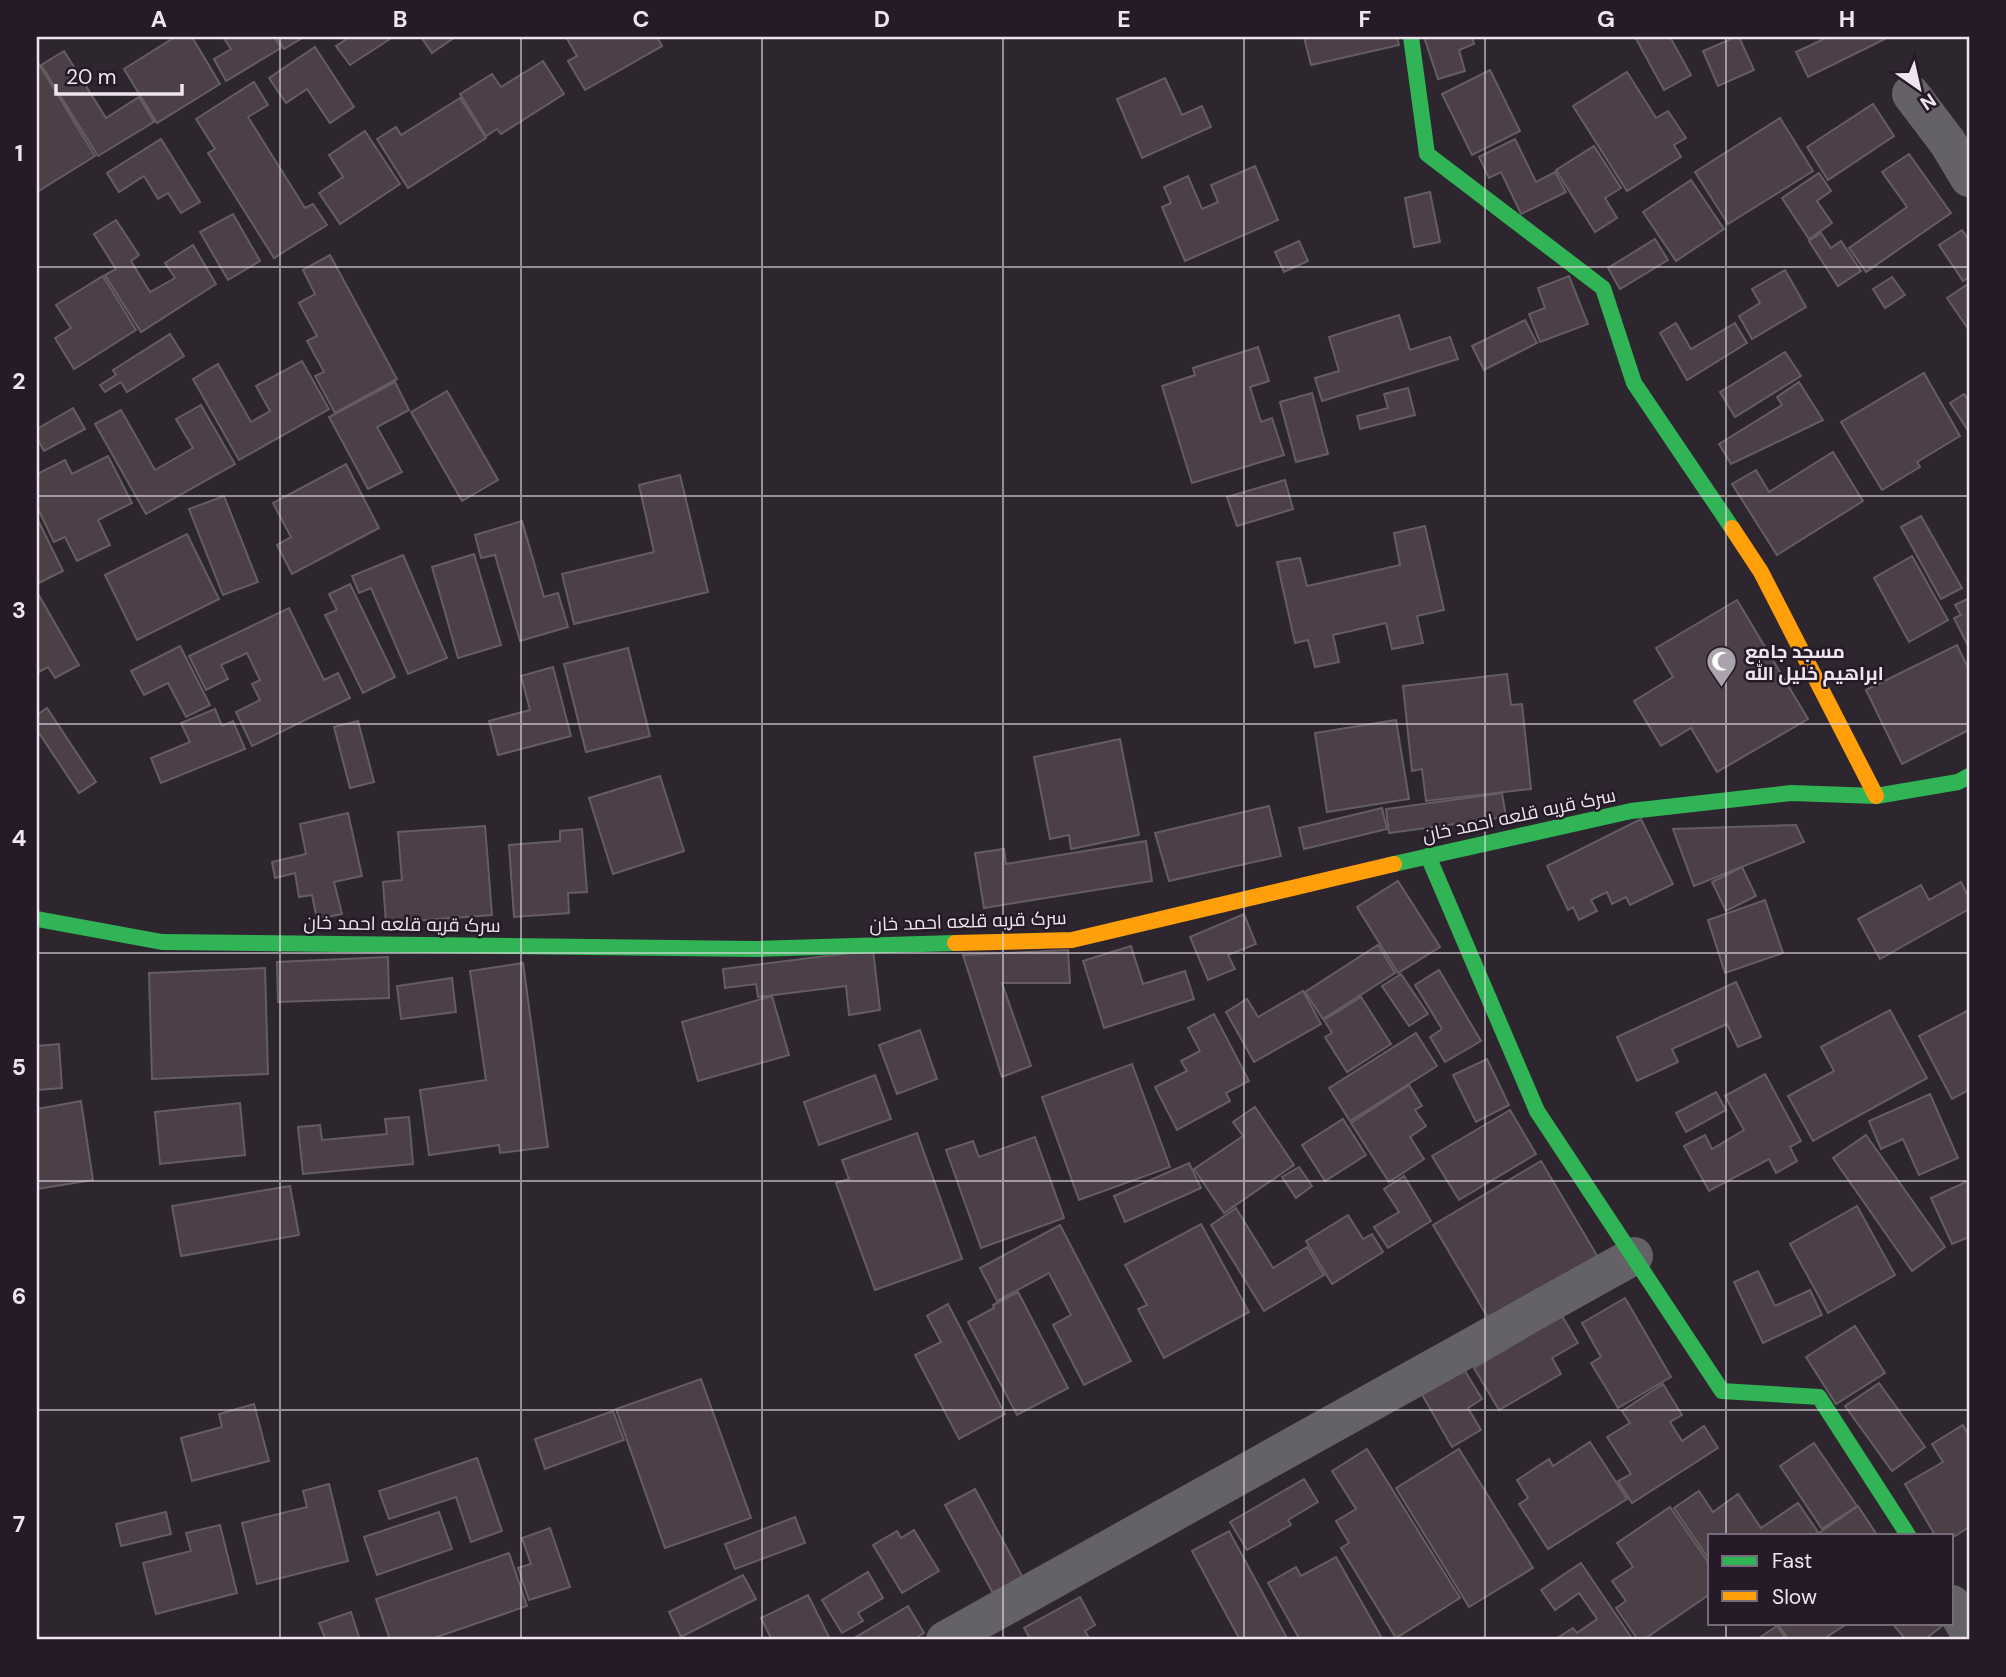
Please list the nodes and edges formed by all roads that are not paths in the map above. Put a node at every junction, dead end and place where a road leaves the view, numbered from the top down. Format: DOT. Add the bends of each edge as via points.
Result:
graph roads {
  1 [pos="1411,37"];
  2 [pos="1910,94"];
  3 [pos="1969,178"];
  4 [pos="1966,787"];
  5 [pos="1876,796"];
  6 [pos="1428,856"];
  7 [pos="37,919"];
  8 [pos="1634,1256"];
  9 [pos="1907,1534"];
  10 [pos="1954,1607"];
  11 [pos="1969,1632"];
  12 [pos="944,1640"];
  1 -- 5 [label="street" via="1427,154 1602,288 1634,383 1761,572"];
  2 -- 3 [label="street"];
  4 -- 5 [label="street, سرک قریه قلعه احمد خان"];
  5 -- 6 [label="street, سرک قریه قلعه احمد خان" via="1791,793 1632,811"];
  6 -- 7 [label="street, سرک قریه قلعه احمد خان" via="1072,940 757,949 162,942"];
  6 -- 8 [label="street" via="1537,1111"];
  8 -- 9 [label="street" via="1722,1391 1819,1397"];
  8 -- 12 [label="street"];
  10 -- 11 [label="street"];
}
